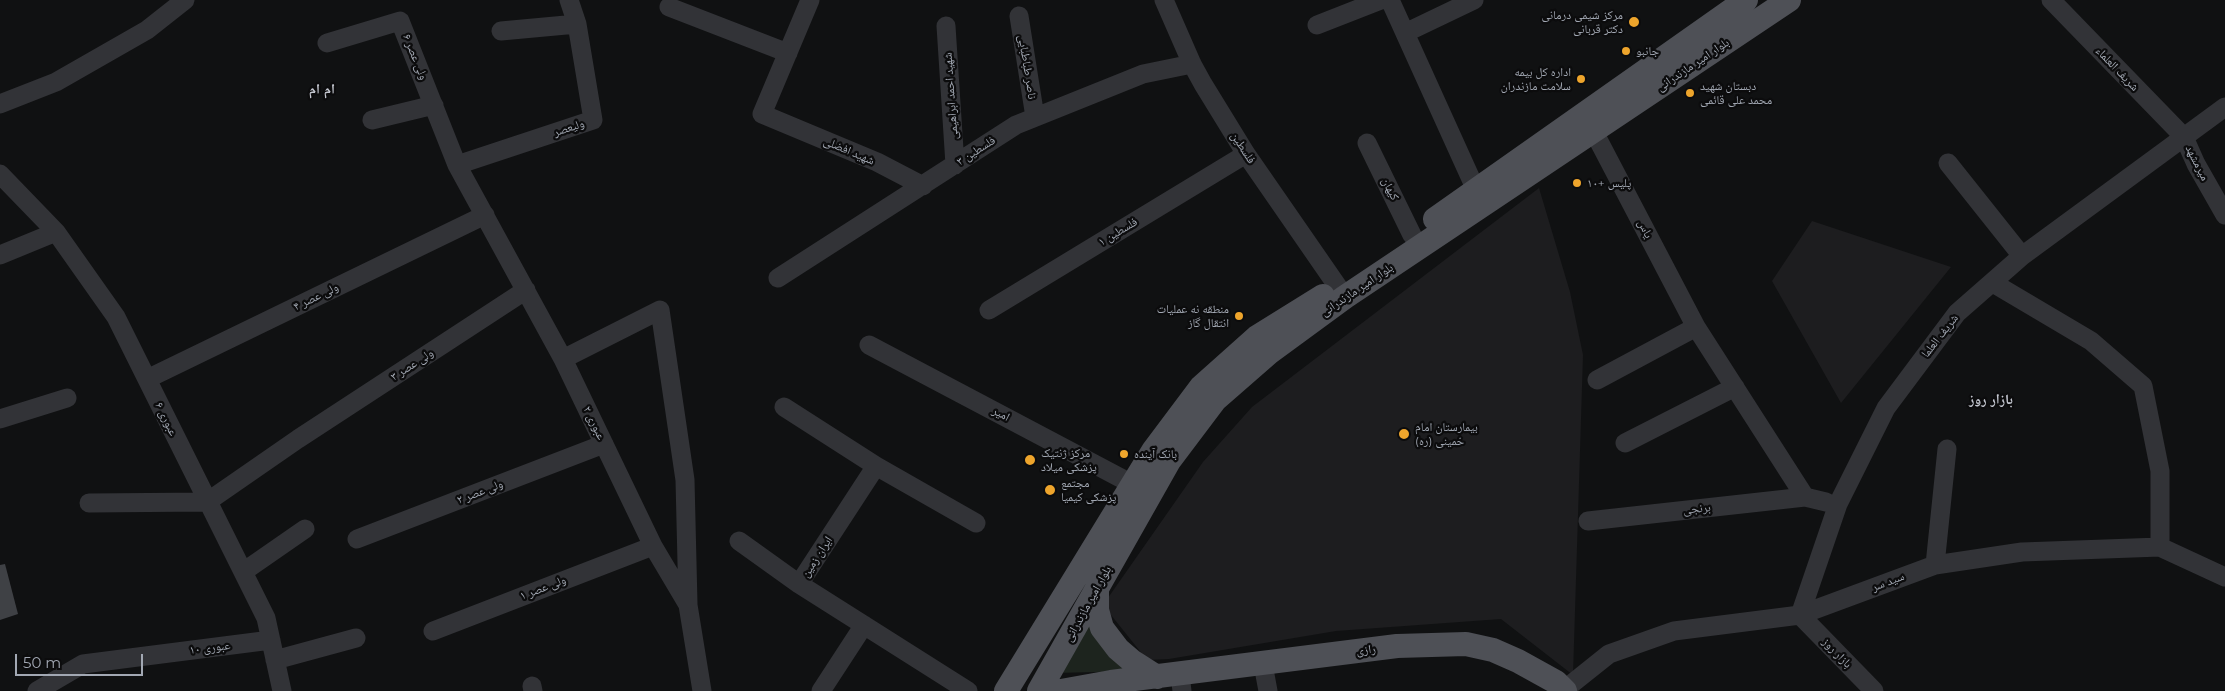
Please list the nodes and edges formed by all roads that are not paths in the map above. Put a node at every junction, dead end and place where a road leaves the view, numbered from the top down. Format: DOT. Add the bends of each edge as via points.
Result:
graph roads {
  1 [pos="185,0"];
  2 [pos="569,0"];
  3 [pos="810,0"];
  4 [pos="1164,0"];
  5 [pos="1380,0"];
  6 [pos="1390,0"];
  7 [pos="1474,0"];
  8 [pos="1746,0"];
  9 [pos="1788,0"];
  10 [pos="2051,0"];
  11 [pos="669,7"];
  12 [pos="1019,16"];
  13 [pos="577,24"];
  14 [pos="1317,25"];
  15 [pos="946,26"];
  16 [pos="501,31"];
  17 [pos="1405,33"];
  18 [pos="327,43"];
  19 [pos="788,53"];
  20 [pos="1192,64"];
  21 [pos="0,104"];
  22 [pos="434,105"];
  23 [pos="2225,107"];
  24 [pos="1035,118"];
  25 [pos="372,120"];
  26 [pos="1594,132"];
  27 [pos="2184,137"];
  28 [pos="1367,143"];
  29 [pos="1246,154"];
  30 [pos="1948,163"];
  31 [pos="458,165"];
  32 [pos="955,165"];
  33 [pos="0,174"];
  34 [pos="923,186"];
  35 [pos="1476,190"];
  36 [pos="485,215"];
  37 [pos="2225,216"];
  38 [pos="56,232"];
  39 [pos="1412,235"];
  40 [pos="0,256"];
  41 [pos="2022,256"];
  42 [pos="778,278"];
  43 [pos="1993,283"];
  44 [pos="1338,287"];
  45 [pos="526,290"];
  46 [pos="989,310"];
  47 [pos="1696,327"];
  48 [pos="869,345"];
  49 [pos="563,359"];
  50 [pos="146,379"];
  51 [pos="1597,380"];
  52 [pos="1735,387"];
  53 [pos="67,398"];
  54 [pos="784,407"];
  55 [pos="0,419"];
  56 [pos="1625,443"];
  57 [pos="604,444"];
  58 [pos="1946,450"];
  59 [pos="876,466"];
  60 [pos="1132,484"];
  61 [pos="1806,497"];
  62 [pos="207,502"];
  63 [pos="1826,502"];
  64 [pos="89,503"];
  65 [pos="1588,521"];
  66 [pos="976,522"];
  67 [pos="305,529"];
  68 [pos="357,539"];
  69 [pos="739,541"];
  70 [pos="653,546"];
  71 [pos="2160,547"];
  72 [pos="1935,565"];
  73 [pos="243,572"];
  74 [pos="2225,577"];
  75 [pos="799,584"];
  76 [pos="1096,588"];
  77 [pos="688,605"];
  78 [pos="1800,616"];
  79 [pos="864,624"];
  80 [pos="433,630"];
  81 [pos="356,638"];
  82 [pos="271,640"];
  83 [pos="275,660"];
  84 [pos="1262,664"];
  85 [pos="1157,677"];
  86 [pos="1181,682"];
  87 [pos="1112,686"];
  88 [pos="37,691"];
  89 [pos="282,691"];
  90 [pos="702,691"];
  91 [pos="821,691"];
  92 [pos="968,691"];
  93 [pos="1006,691"];
  94 [pos="1039,691"];
  95 [pos="1061,691"];
  96 [pos="1268,691"];
  97 [pos="1565,691"];
  98 [pos="1874,691"];
  1 -- 21 [label="street" via="147,30 56,82"];
  2 -- 13 [label="street, ولیعصر"];
  3 -- 19 [label="street"];
  4 -- 20 [label="street, فلسطین"];
  5 -- 14 [label="street"];
  6 -- 17 [label="street"];
  7 -- 17 [label="street"];
  8 -- 35 [label="main road, بلوار امیر مازندرانی"];
  9 -- 26 [label="main road, بلوار امیر مازندرانی"];
  10 -- 27 [label="street, شریف العلماء"];
  11 -- 19 [label="street"];
  12 -- 24 [label="street, ناصر طباطبایی"];
  13 -- 16 [label="street"];
  13 -- 31 [label="street, ولیعصر" via="593,120"];
  15 -- 32 [label="street, شهید احمد ابراهیمی"];
  17 -- 35 [label="street"];
  18 -- 22 [label="street, ولی عصر ۶" via="400,21"];
  19 -- 34 [label="street, شهید افضلی" via="762,114 877,162"];
  20 -- 24 [label="street, فلسطین ۳" via="1143,74"];
  20 -- 29 [label="street, فلسطین"];
  22 -- 25 [label="street"];
  22 -- 31 [label="street, ولی عصر ۶"];
  23 -- 27 [label="street, شریف العلما"];
  24 -- 32 [label="street, فلسطین ۳" via="1016,125"];
  26 -- 47 [label="street, یاس"];
  26 -- 76 [label="main road, بلوار امیر مازندرانی" via="1345,297 1270,352 1215,400 1169,461"];
  27 -- 37 [label="street, میرمشهد"];
  27 -- 41 [label="street, شریف العلما"];
  28 -- 39 [label="street, کیهان"];
  29 -- 44 [label="street, فلسطین"];
  29 -- 46 [label="street, فلسطین ۱"];
  30 -- 41 [label="street"];
  31 -- 36 [label="street, عبوری ۲"];
  32 -- 34 [label="street, فلسطین ۳"];
  33 -- 38 [label="street, عبوری ۶"];
  34 -- 42 [label="street, فلسطین ۳"];
  35 -- 39 [label="main road, بلوار امیر مازندرانی"];
  36 -- 45 [label="street, عبوری ۲"];
  36 -- 50 [label="street, ولی عصر ۴"];
  38 -- 40 [label="street"];
  38 -- 50 [label="street, عبوری ۶" via="116,317"];
  39 -- 44 [label="main road, بلوار امیر مازندرانی"];
  41 -- 43 [label="street, شریف العلما"];
  43 -- 71 [label="street" via="2090,341 2143,386 2160,471"];
  43 -- 78 [label="street, شریف العلما" via="1957,313 1886,408 1838,504"];
  44 -- 60 [label="main road, بلوار امیر مازندرانی" via="1257,337 1201,387"];
  45 -- 49 [label="street, عبوری ۲"];
  45 -- 62 [label="street, ولی عصر ۳"];
  47 -- 51 [label="street"];
  47 -- 52 [label="street, یاس"];
  48 -- 60 [label="street, امیر"];
  49 -- 57 [label="street, عبوری ۲"];
  49 -- 77 [label="street" via="660,310 685,480"];
  50 -- 62 [label="street, عبوری ۶"];
  52 -- 56 [label="street"];
  52 -- 61 [label="street, یاس"];
  53 -- 55 [label="street"];
  54 -- 59 [label="street"];
  57 -- 68 [label="street, ولی عصر ۲"];
  57 -- 70 [label="street, عبوری ۲"];
  58 -- 72 [label="street"];
  59 -- 66 [label="street"];
  59 -- 75 [label="street, ایران زمین"];
  60 -- 93 [label="main road, بلوار امیر مازندرانی"];
  61 -- 63 [label="street"];
  61 -- 65 [label="street, برنجی"];
  62 -- 64 [label="street"];
  62 -- 73 [label="street, عبوری ۶"];
  67 -- 73 [label="street"];
  69 -- 75 [label="street"];
  70 -- 77 [label="street, عبوری ۲"];
  70 -- 80 [label="street, ولی عصر ۱"];
  71 -- 72 [label="street, سید سر" via="2022,552"];
  71 -- 74 [label="street, سید سر"];
  72 -- 78 [label="street, سید سر"];
  73 -- 82 [label="street, عبوری ۶" via="266,618"];
  75 -- 79 [label="street, ایران زمین"];
  76 -- 85 [label="main road" via="1102,628 1118,649"];
  76 -- 94 [label="main road, بلوار امیر مازندرانی"];
  77 -- 90 [label="street, عبوری ۲"];
  78 -- 97 [label="street, سید سر" via="1674,631 1609,654"];
  78 -- 98 [label="street, بازار روز"];
  79 -- 91 [label="street"];
  79 -- 92 [label="street, ایران زمین"];
  81 -- 83 [label="street"];
  82 -- 83 [label="street, عبوری ۶"];
  82 -- 88 [label="street, عبوری ۱۰" via="83,664"];
  83 -- 89 [label="street, عبوری ۶"];
  84 -- 86 [label="main road, رازی"];
  84 -- 96 [label="street"];
  84 -- 97 [label="main road, رازی" via="1397,646 1466,644 1493,650 1518,661 1556,682"];
  85 -- 86 [label="main road, رازی"];
  85 -- 87 [label="main road, رازی"];
  87 -- 95 [label="main road, رازی"];
}
